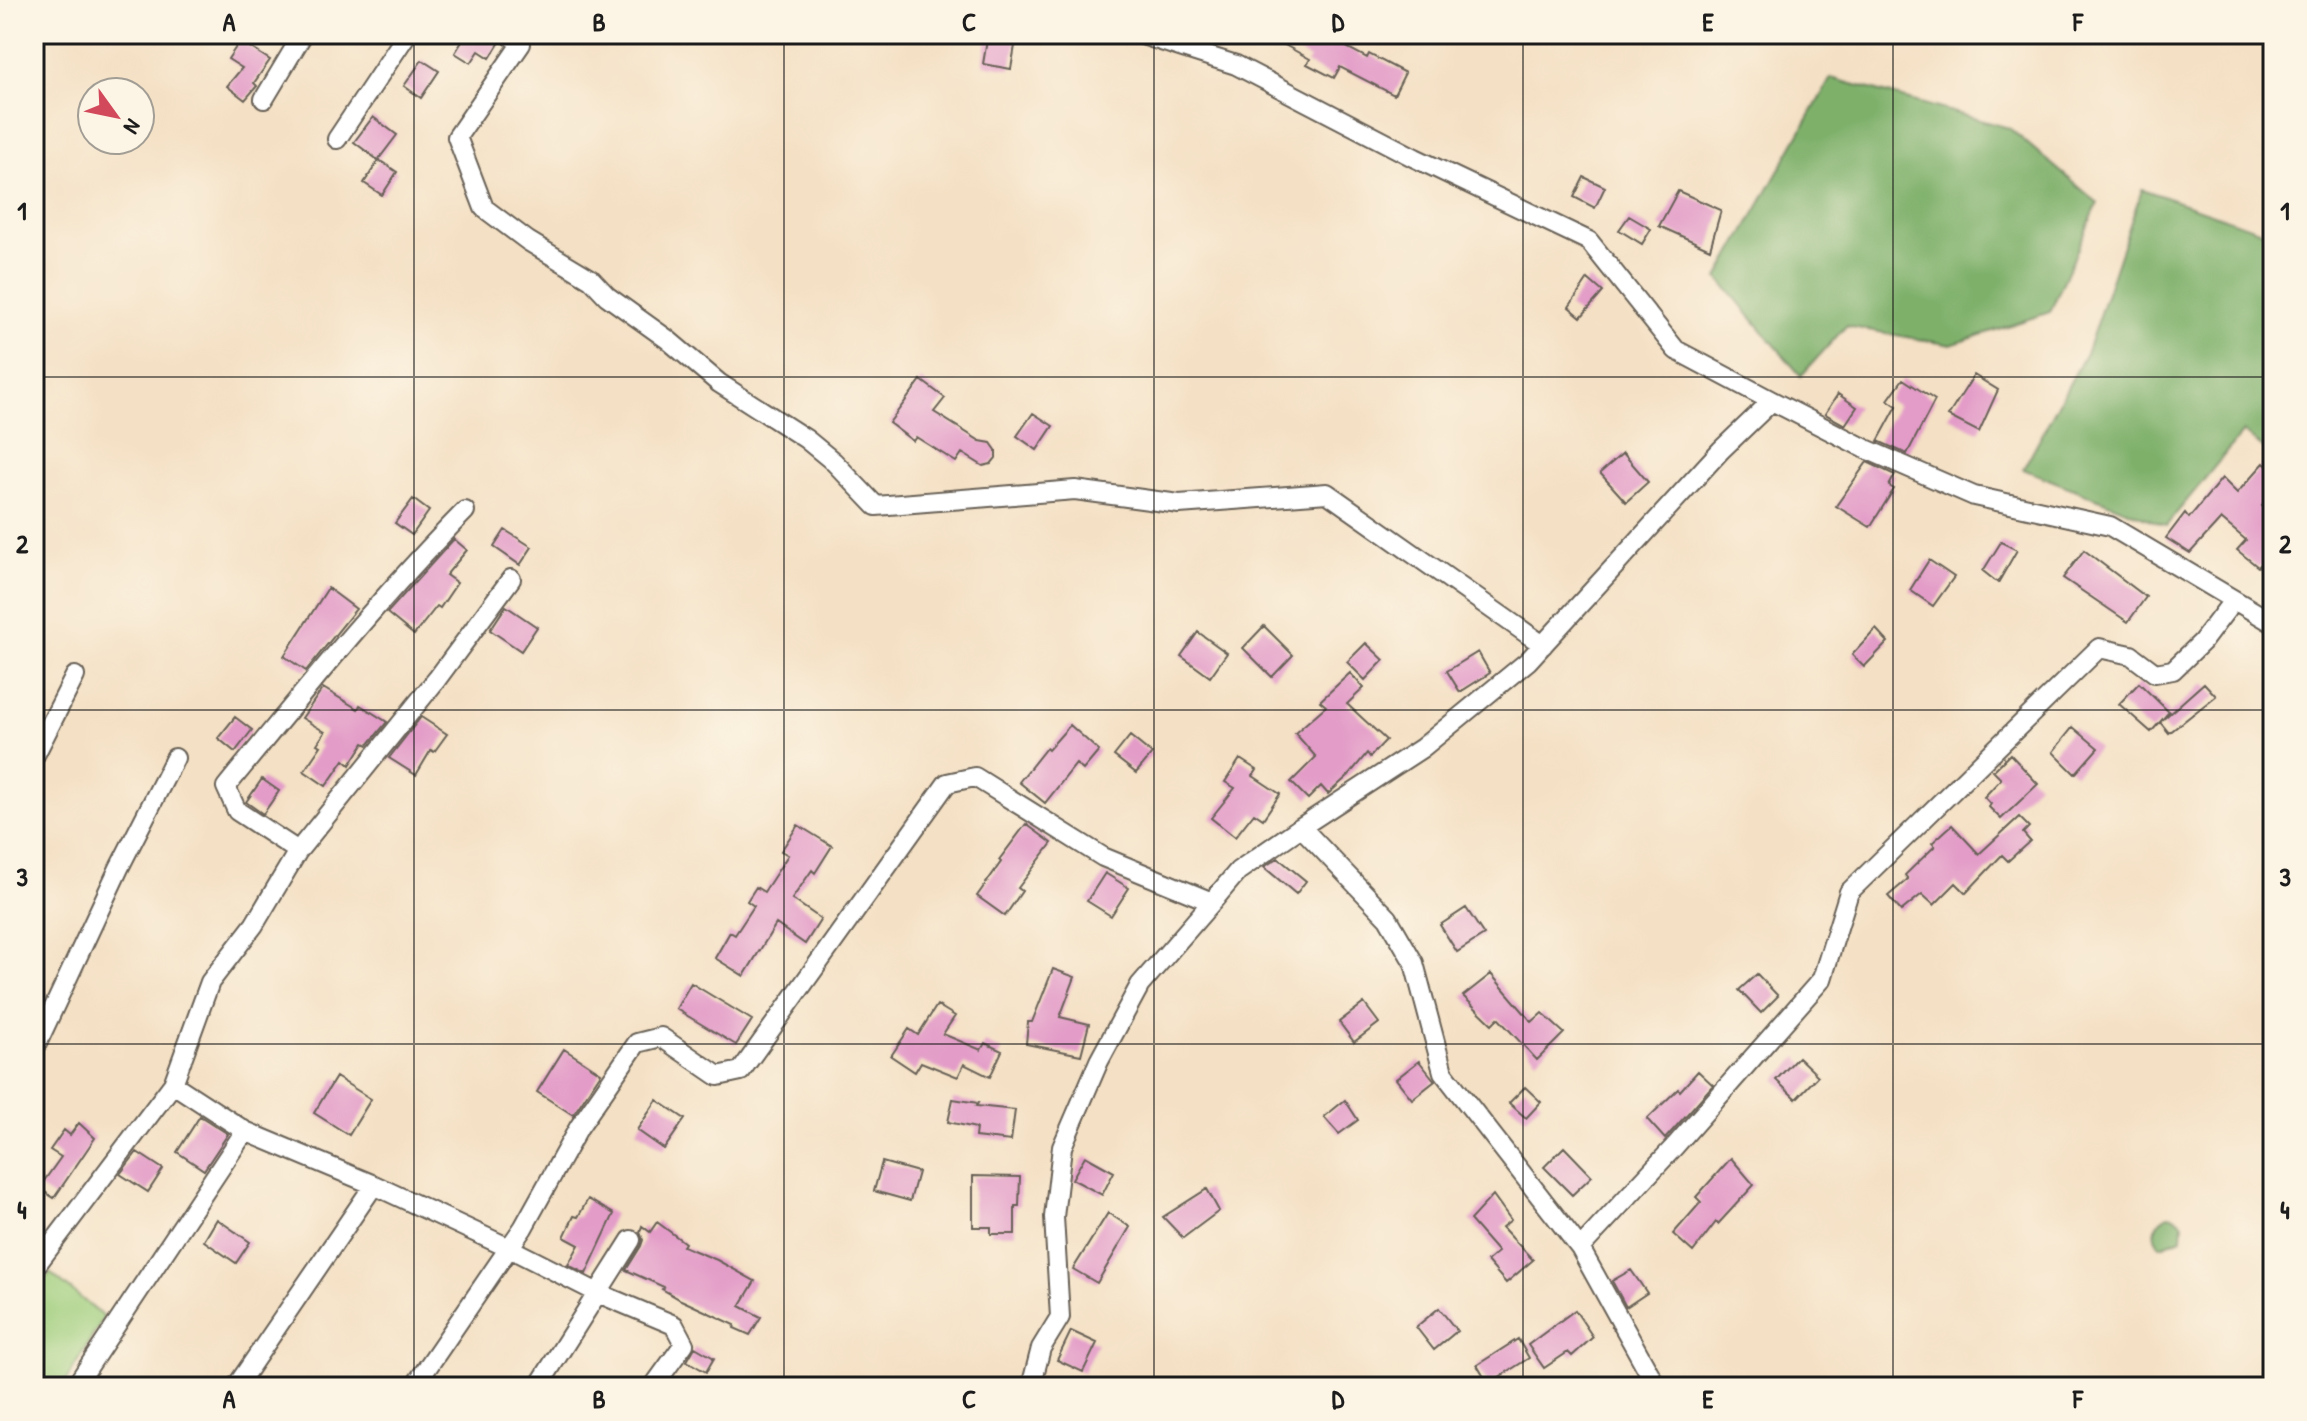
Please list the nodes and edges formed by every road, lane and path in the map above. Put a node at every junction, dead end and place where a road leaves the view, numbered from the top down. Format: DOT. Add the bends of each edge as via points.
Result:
graph roads {
  1 [pos="303,34"];
  2 [pos="407,34"];
  3 [pos="509,34"];
  4 [pos="1139,34"];
  5 [pos="264,99"];
  6 [pos="337,139"];
  7 [pos="1772,401"];
  8 [pos="465,511"];
  9 [pos="511,579"];
  10 [pos="2233,601"];
  11 [pos="2273,623"];
  12 [pos="1543,645"];
  13 [pos="75,676"];
  14 [pos="34,757"];
  15 [pos="175,758"];
  16 [pos="1301,827"];
  17 [pos="298,851"];
  18 [pos="1212,902"];
  19 [pos="34,1050"];
  20 [pos="173,1084"];
  21 [pos="245,1131"];
  22 [pos="374,1185"];
  23 [pos="631,1240"];
  24 [pos="509,1248"];
  25 [pos="1580,1248"];
  26 [pos="34,1268"];
  27 [pos="598,1293"];
  28 [pos="75,1387"];
  29 [pos="236,1387"];
  30 [pos="414,1387"];
  31 [pos="538,1387"];
  32 [pos="653,1387"];
  33 [pos="1031,1387"];
  34 [pos="1657,1387"];
  1 -- 5 [label="street"];
  2 -- 6 [label="street"];
  3 -- 12 [label="street" via="521,44 457,137 484,208 591,279 719,383 806,439 876,506 1075,490 1179,504 1327,493"];
  4 -- 7 [label="street" via="1236,65 1589,241 1676,350"];
  7 -- 10 [label="street" via="1974,496 2110,526"];
  7 -- 12 [label="street"];
  8 -- 17 [label="street" via="226,787 237,811"];
  9 -- 17 [label="street"];
  10 -- 11 [label="street"];
  10 -- 25 [label="street" via="2173,670 2155,673 2131,655 2099,648 1989,753 1849,892 1822,979"];
  12 -- 16 [label="street" via="1422,748"];
  13 -- 14 [label="street"];
  15 -- 19 [label="street"];
  16 -- 18 [label="street" via="1238,871"];
  16 -- 25 [label="street" via="1388,918 1414,963 1443,1072"];
  17 -- 20 [label="street" via="254,925 210,982"];
  18 -- 24 [label="street" via="1103,857 975,777 947,783 741,1071 718,1076 661,1037 637,1043 579,1127"];
  18 -- 33 [label="street" via="1140,985 1062,1147 1054,1217 1060,1317 1041,1348"];
  20 -- 21 [label="street"];
  20 -- 26 [label="street"];
  21 -- 22 [label="street"];
  21 -- 28 [label="street"];
  22 -- 24 [label="street"];
  22 -- 29 [label="street"];
  23 -- 27 [label="street"];
  24 -- 27 [label="street"];
  24 -- 30 [label="street"];
  25 -- 34 [label="street"];
  27 -- 31 [label="street"];
  27 -- 32 [label="street" via="674,1325 684,1344"];
}
